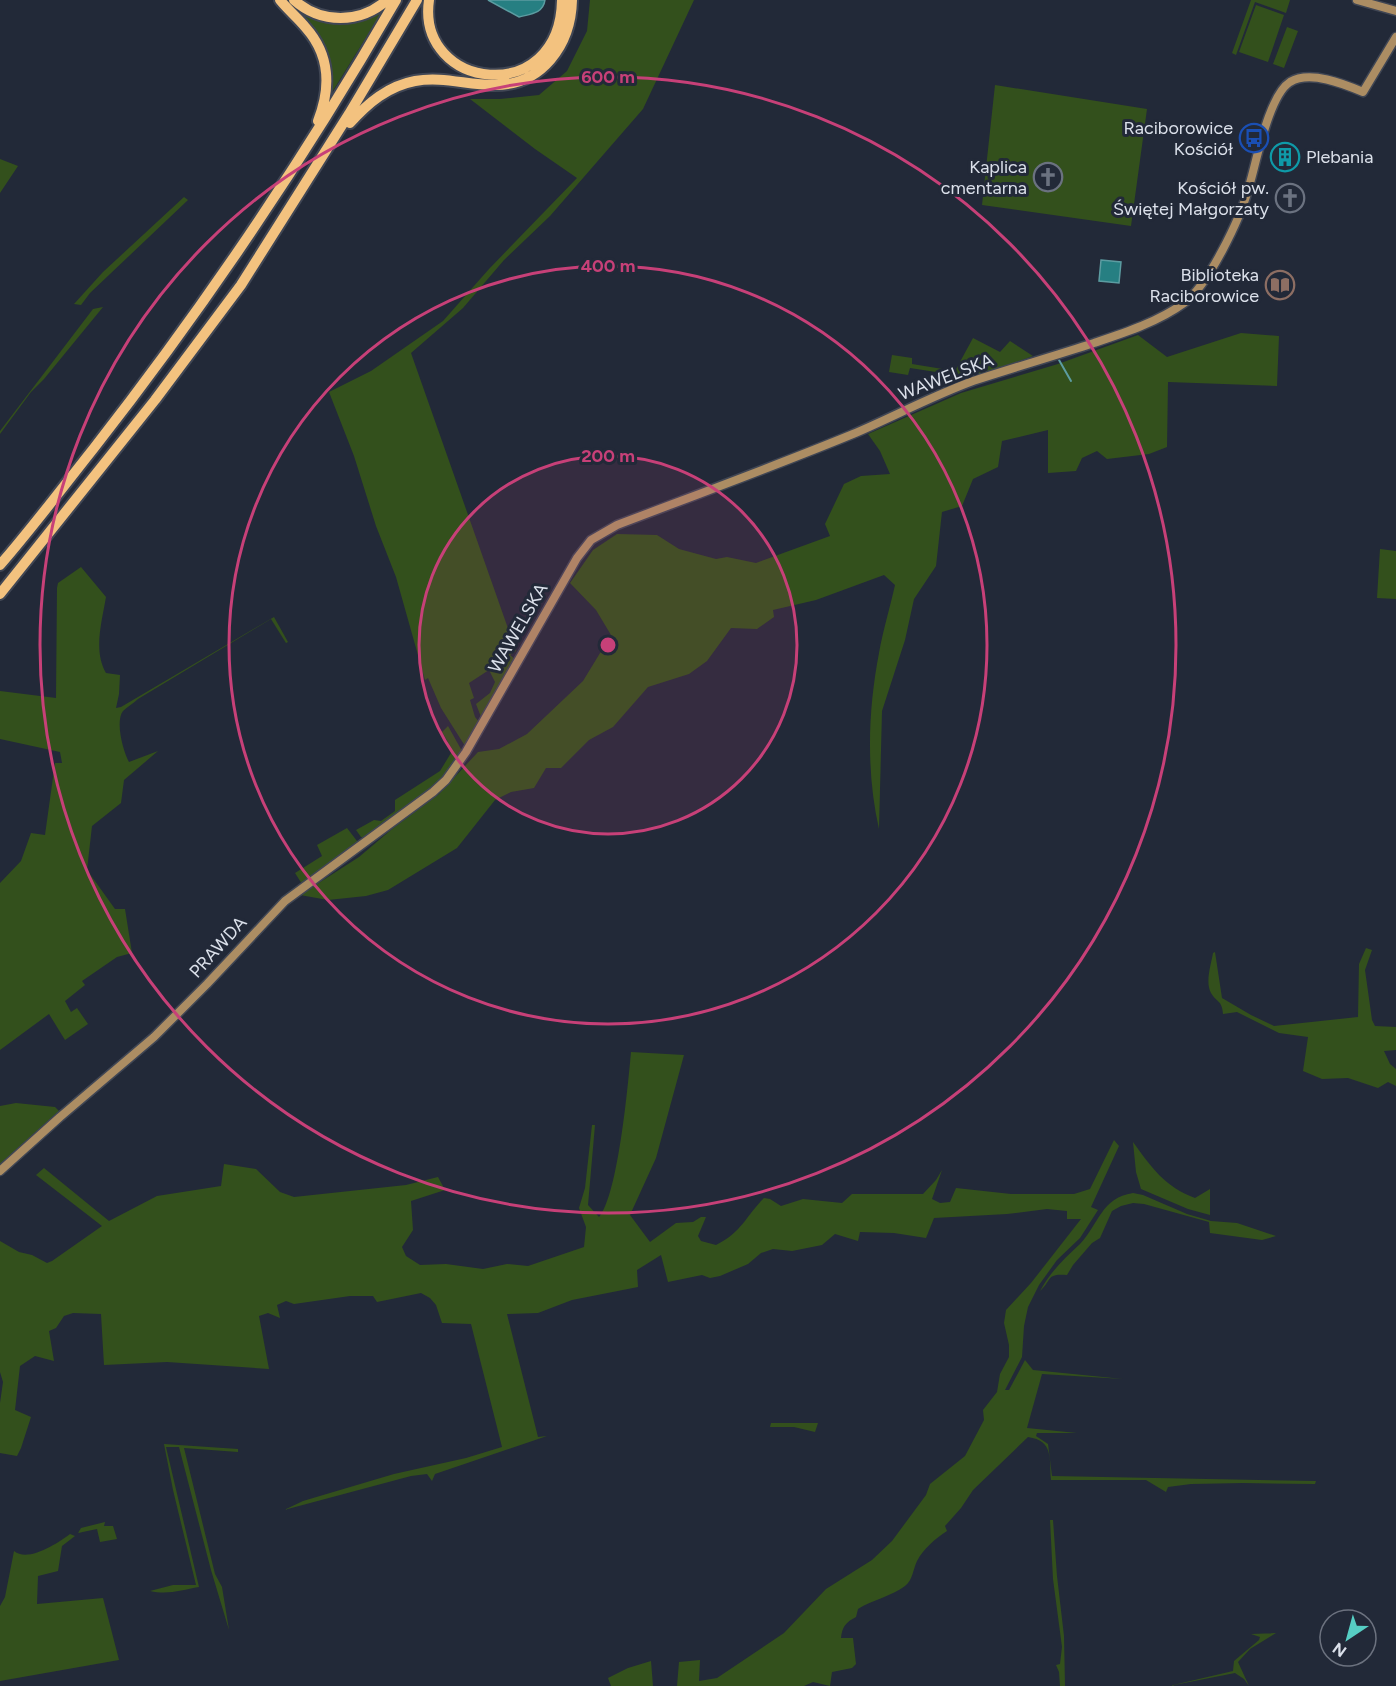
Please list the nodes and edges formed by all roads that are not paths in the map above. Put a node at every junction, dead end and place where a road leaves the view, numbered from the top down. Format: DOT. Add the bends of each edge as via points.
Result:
graph roads {
  1 [pos="280,0"];
  2 [pos="294,0"];
  3 [pos="387,0"];
  4 [pos="396,0"];
  5 [pos="417,0"];
  6 [pos="429,0"];
  7 [pos="562,0"];
  8 [pos="572,0"];
  9 [pos="1357,0"];
  10 [pos="1396,11"];
  11 [pos="1396,36"];
  12 [pos="308,146"];
  13 [pos="328,148"];
  14 [pos="0,565"];
  15 [pos="0,594"];
  16 [pos="466,752"];
  17 [pos="0,1171"];
  1 -- 12 [label="highway" via="314,38 326,68 324,104"];
  2 -- 3 [label="highway" via="310,12 341,19 362,15"];
  4 -- 12 [label="highway"];
  5 -- 13 [label="highway"];
  6 -- 7 [label="highway" via="431,30 447,55 470,71 499,75 526,68 546,52 558,28"];
  8 -- 13 [label="highway" via="570,23 562,44 550,62 532,76 502,85 439,79 399,86 365,106"];
  9 -- 10 [label="street"];
  11 -- 16 [label="street, WAWELSKA" via="1363,92 1318,78 1287,85 1268,120 1248,193 1228,241 1205,279 1179,306 1113,336 972,382 853,434 596,536 577,558"];
  12 -- 14 [label="highway" via="225,271 138,391"];
  13 -- 15 [label="highway" via="241,285"];
  16 -- 17 [label="street, PRAWDA" via="433,792 285,901 154,1037"];
}
